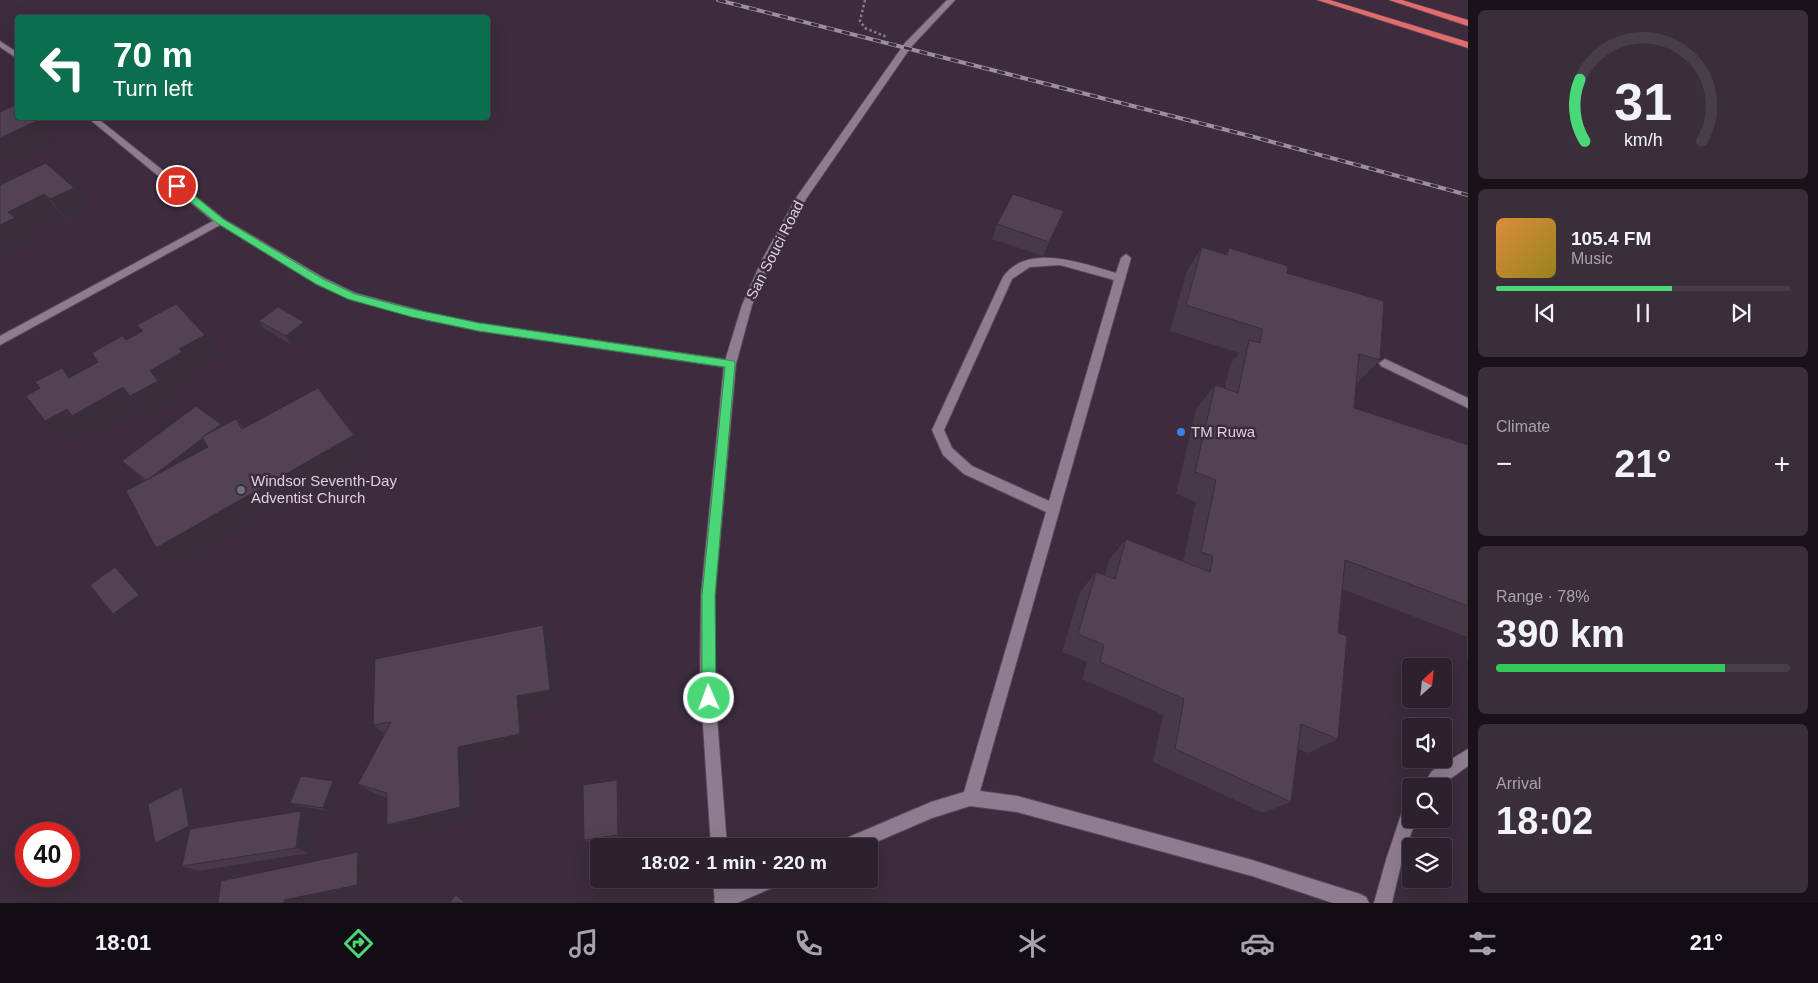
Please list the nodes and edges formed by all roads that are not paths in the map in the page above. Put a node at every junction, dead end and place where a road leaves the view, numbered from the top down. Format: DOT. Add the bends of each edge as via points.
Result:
graph roads {
  1 [pos="952,0"];
  2 [pos="1321,0"];
  3 [pos="1393,0"];
  4 [pos="1468,23"];
  5 [pos="0,43"];
  6 [pos="1468,45"];
  7 [pos="15,55"];
  8 [pos="94,120"];
  9 [pos="220,221"];
  10 [pos="1126,258"];
  11 [pos="1120,278"];
  12 [pos="0,341"];
  13 [pos="1385,363"];
  14 [pos="730,364"];
  15 [pos="1468,403"];
  16 [pos="1053,509"];
  17 [pos="1468,757"];
  18 [pos="1437,778"];
  19 [pos="970,798"];
  20 [pos="1405,828"];
  21 [pos="718,838"];
  22 [pos="866,838"];
  23 [pos="723,888"];
  24 [pos="754,888"];
  25 [pos="724,902"];
  26 [pos="1360,903"];
  27 [pos="1384,903"];
  1 -- 14 [label="street, San Souci Road" via="908,45 801,198 747,305"];
  2 -- 6 [label="highway"];
  3 -- 4 [label="highway"];
  5 -- 7 [label="street"];
  8 -- 9 [label="street"];
  9 -- 12 [label="street"];
  9 -- 14 [label="street" via="320,281 352,296 385,306 479,327"];
  10 -- 11 [label="street"];
  11 -- 16 [label="street"];
  11 -- 16 [label="street" via="1060,261 1027,264 1008,277 938,430 947,451 968,470"];
  13 -- 15 [label="street"];
  14 -- 21 [label="street, San Souci Road" via="708,595 708,679"];
  16 -- 19 [label="street"];
  17 -- 18 [label="street"];
  19 -- 22 [label="street" via="931,810"];
  19 -- 26 [label="street" via="1017,804 1252,868"];
  20 -- 27 [label="street"];
  23 -- 25 [label="street"];
  24 -- 25 [label="street"];
}
